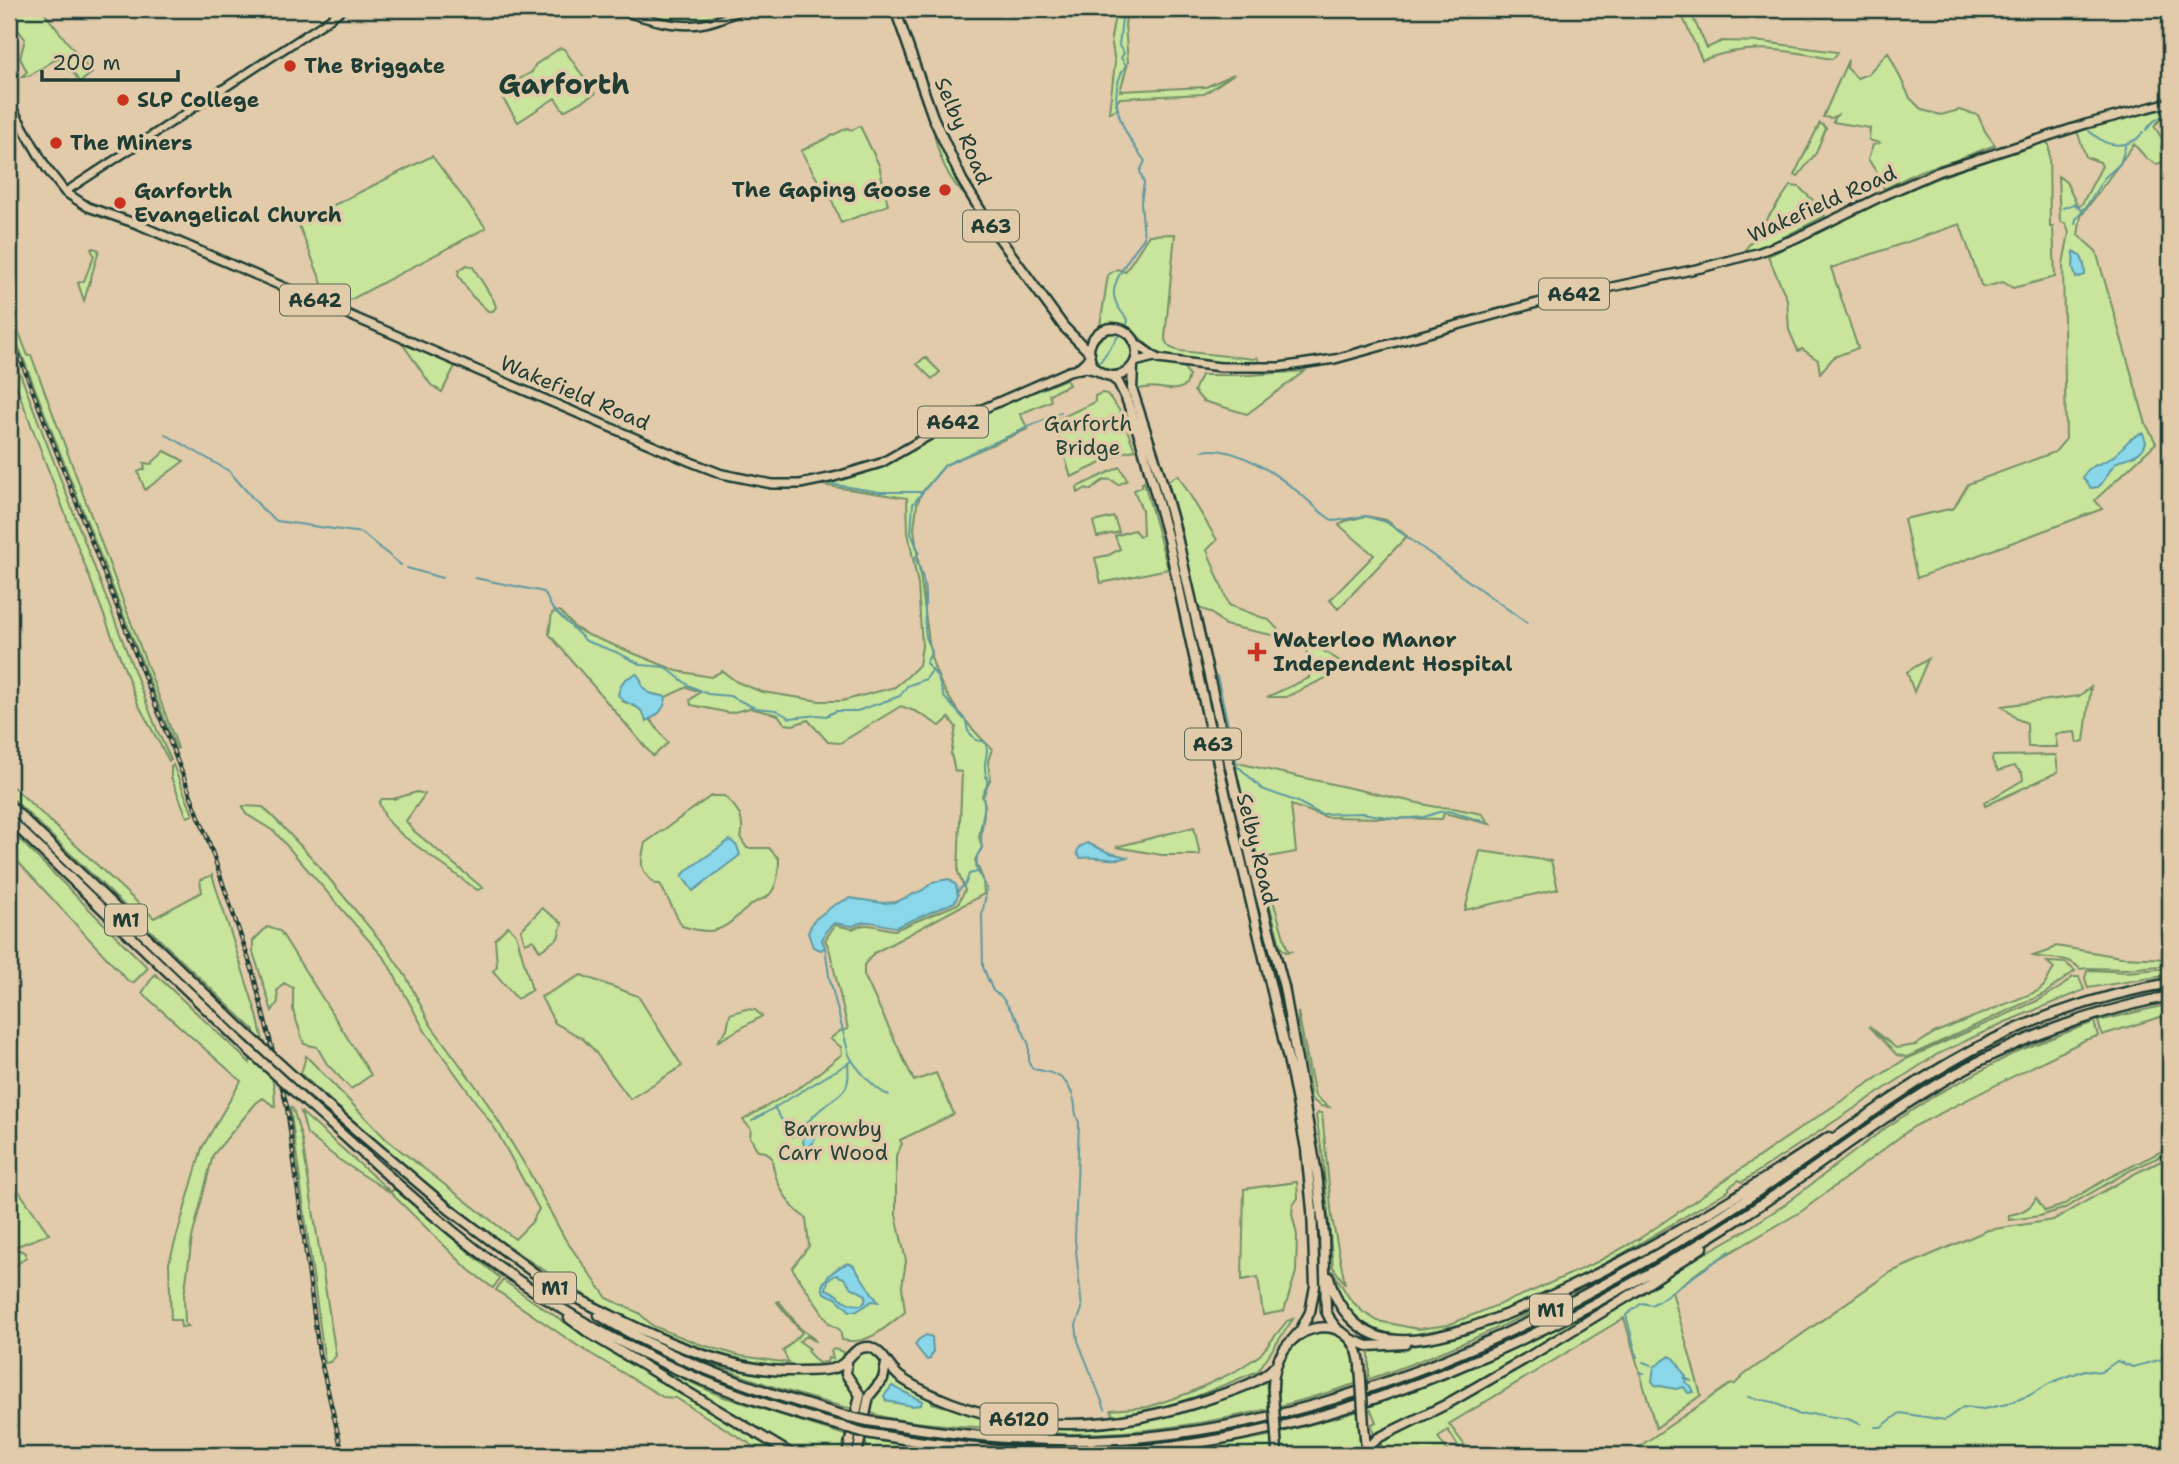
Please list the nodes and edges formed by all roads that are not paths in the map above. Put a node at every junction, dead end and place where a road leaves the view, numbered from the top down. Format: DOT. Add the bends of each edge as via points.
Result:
graph roads {
  1 [pos="343,9"];
  2 [pos="614,9"];
  3 [pos="744,9"];
  4 [pos="895,9"];
  5 [pos="2170,102"];
  6 [pos="9,103"];
  7 [pos="65,192"];
  8 [pos="1064,327"];
  9 [pos="1098,334"];
  10 [pos="1135,342"];
  11 [pos="1090,355"];
  12 [pos="1154,357"];
  13 [pos="1134,364"];
  14 [pos="1078,369"];
  15 [pos="1104,374"];
  16 [pos="9,806"];
  17 [pos="9,819"];
  18 [pos="2170,983"];
  19 [pos="2170,996"];
  20 [pos="1915,1084"];
  21 [pos="1743,1202"];
  22 [pos="1730,1226"];
  23 [pos="1325,1264"];
  24 [pos="545,1282"];
  25 [pos="539,1294"];
  26 [pos="1339,1331"];
  27 [pos="1293,1339"];
  28 [pos="1350,1339"];
  29 [pos="847,1360"];
  30 [pos="886,1361"];
  31 [pos="1275,1366"];
  32 [pos="1277,1452"];
  33 [pos="1366,1453"];
  34 [pos="793,1455"];
  35 [pos="847,1455"];
  36 [pos="857,1455"];
  1 -- 7 [label="main road"];
  2 -- 3 [label="main road" via="690,25"];
  4 -- 8 [label="highway, Selby Road / A63" via="961,180"];
  5 -- 12 [label="main road, Wakefield Road / A642" via="1975,159 1779,245 1701,268 1559,298 1305,365 1239,368"];
  6 -- 7 [label="main road, A642"];
  7 -- 14 [label="main road, Wakefield Road / A642" via="88,207 715,471 772,484 827,479 879,464 953,422"];
  8 -- 9 [label="highway" via="1075,334"];
  8 -- 11 [label="highway, Selby Road / A63"];
  9 -- 10 [label="highway" via="1115,329"];
  9 -- 11 [label="highway"];
  10 -- 12 [label="main road, Wakefield Road / A642"];
  10 -- 13 [label="highway"];
  11 -- 14 [label="main road, Wakefield Road / A642"];
  11 -- 15 [label="highway"];
  12 -- 13 [label="main road, Wakefield Road / A642"];
  13 -- 15 [label="highway" via="1122,374"];
  13 -- 23 [label="highway, Selby Road / A63" via="1132,389 1174,524 1284,985 1317,1174"];
  14 -- 15 [label="main road"];
  15 -- 27 [label="highway, Selby Road / A63" via="1118,383 1126,398 1170,547 1292,1076 1306,1149 1315,1286 1310,1312"];
  16 -- 24 [label="highway, M1, bridge" via="304,1086 450,1210"];
  17 -- 25 [label="highway, M1, bridge" via="307,1103 441,1220"];
  18 -- 20 [label="highway, M1" via="2099,999 2031,1023"];
  19 -- 22 [label="highway, M1" via="2071,1022 1977,1062"];
  20 -- 21 [label="highway, M1"];
  20 -- 23 [label="highway, M1" via="1656,1242 1486,1322 1408,1340 1377,1336 1358,1326 1343,1310"];
  21 -- 24 [label="highway, M1, bridge" via="1644,1261 1431,1364 1284,1414 1171,1434 1063,1440 967,1436 850,1417 716,1374 610,1322"];
  21 -- 28 [label="highway, M1" via="1607,1272 1489,1325 1396,1345 1368,1346"];
  22 -- 25 [label="highway, M1, bridge" via="1631,1283 1509,1344 1377,1398 1217,1440 1064,1453 965,1448 866,1433 805,1417 712,1387 603,1333"];
  22 -- 33 [label="highway, M1" via="1613,1305 1454,1400 1378,1438"];
  23 -- 26 [label="highway, Selby Road / A63" via="1326,1311"];
  24 -- 29 [label="highway, M1" via="637,1329 745,1366 816,1370 837,1367"];
  25 -- 34 [label="highway, M1" via="589,1334"];
  26 -- 27 [label="highway" via="1315,1328"];
  26 -- 28 [label="highway"];
  27 -- 31 [label="highway, Selby Road"];
  28 -- 33 [label="highway, bridge" via="1360,1365"];
  29 -- 30 [label="highway" via="866,1347 878,1351"];
  29 -- 35 [label="highway" via="845,1370 860,1395"];
  30 -- 31 [label="highway, A6120" via="914,1386 954,1404 1026,1421 1067,1424 1167,1413 1250,1383"];
  30 -- 36 [label="highway" via="885,1375 869,1396"];
  31 -- 32 [label="highway, bridge"];
}
